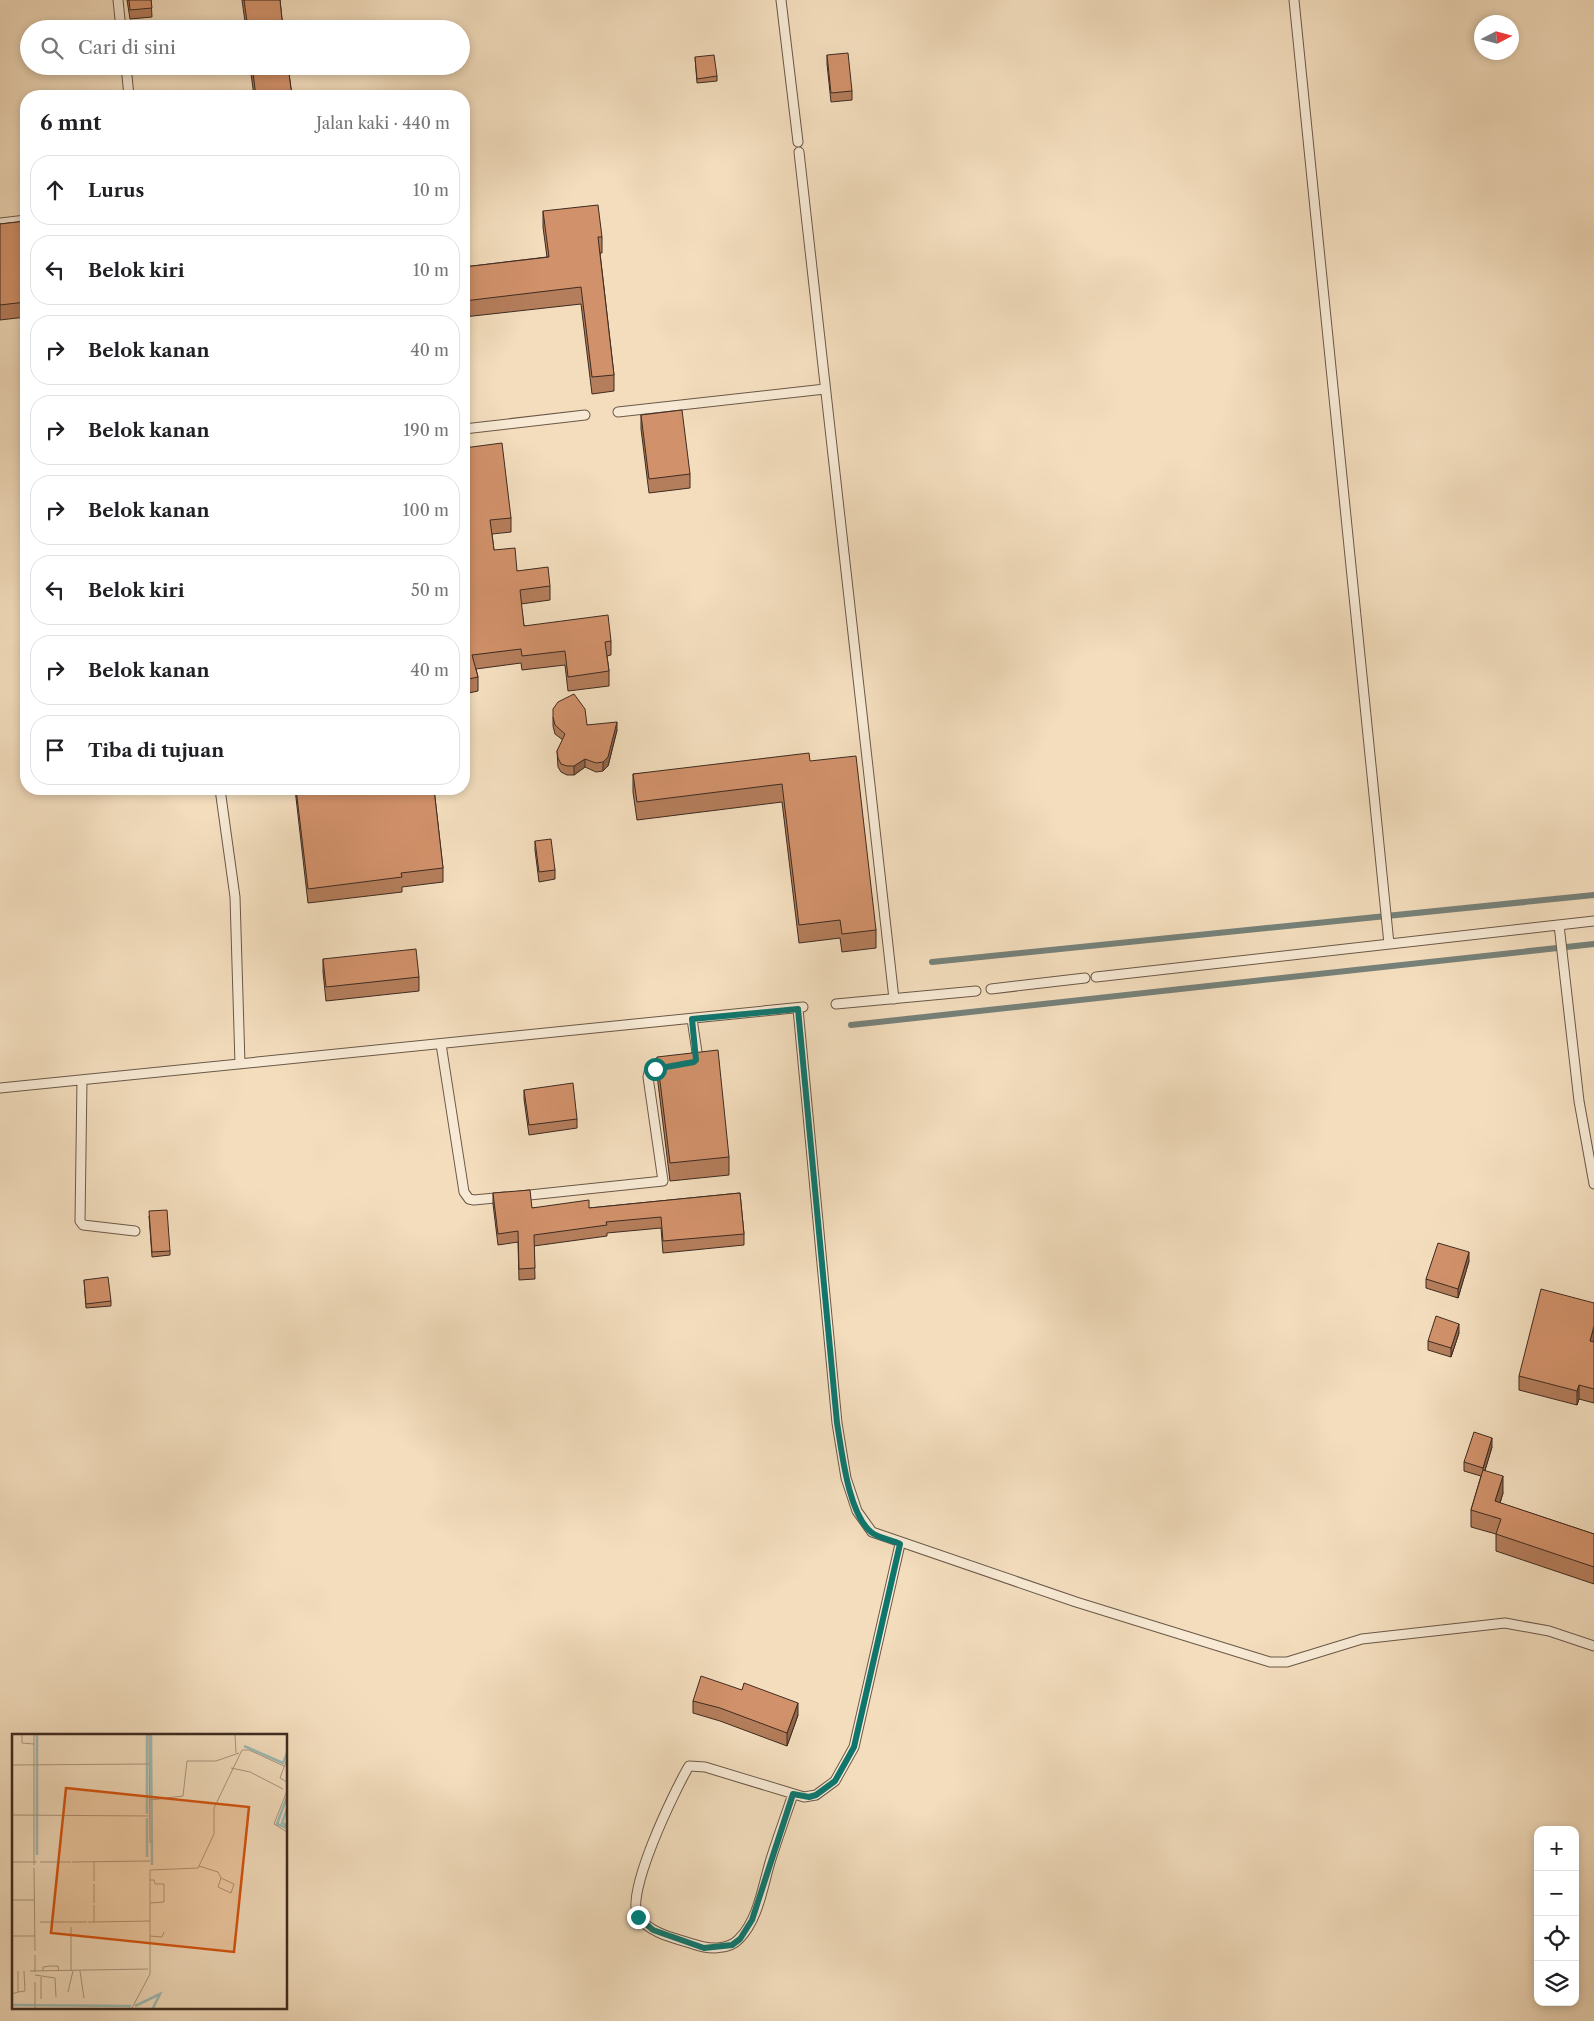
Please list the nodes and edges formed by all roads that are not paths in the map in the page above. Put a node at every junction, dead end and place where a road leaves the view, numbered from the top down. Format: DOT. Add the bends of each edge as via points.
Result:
graph roads {
  1 [pos="118,0"];
  2 [pos="781,0"];
  3 [pos="1294,0"];
  4 [pos="120,20"];
  5 [pos="127,75"];
  6 [pos="128,90"];
  7 [pos="798,142"];
  8 [pos="799,152"];
  9 [pos="20,221"];
  10 [pos="0,223"];
  11 [pos="825,388"];
  12 [pos="618,412"];
  13 [pos="585,415"];
  14 [pos="470,428"];
  15 [pos="221,795"];
  16 [pos="1594,921"];
  17 [pos="1559,925"];
  18 [pos="1389,944"];
  19 [pos="1096,977"];
  20 [pos="1085,978"];
  21 [pos="991,989"];
  22 [pos="976,991"];
  23 [pos="894,999"];
  24 [pos="836,1004"];
  25 [pos="692,1019"];
  26 [pos="441,1044"];
  27 [pos="240,1064"];
  28 [pos="684,1064"];
  29 [pos="674,1066"];
  30 [pos="82,1080"];
  31 [pos="0,1088"];
  32 [pos="1594,1184"];
  33 [pos="135,1230"];
  34 [pos="900,1544"];
  35 [pos="1594,1646"];
  36 [pos="793,1794"];
  1 -- 4 [label="lane"];
  2 -- 7 [label="lane"];
  3 -- 18 [label="lane"];
  5 -- 6 [label="lane"];
  8 -- 11 [label="lane"];
  9 -- 10 [label="lane"];
  11 -- 12 [label="lane"];
  11 -- 23 [label="lane"];
  13 -- 14 [label="lane"];
  15 -- 27 [label="lane" via="235,897"];
  16 -- 17 [label="lane"];
  17 -- 18 [label="lane"];
  17 -- 32 [label="lane" via="1579,1101"];
  18 -- 19 [label="lane"];
  20 -- 21 [label="lane"];
  22 -- 23 [label="lane"];
  23 -- 24 [label="lane"];
  25 -- 26 [label="lane"];
  25 -- 28 [label="lane" via="696,1060"];
  25 -- 34 [label="lane" via="801,1008 837,1423 846,1478 857,1512 872,1532"];
  26 -- 27 [label="lane"];
  26 -- 29 [label="lane" via="464,1192 474,1200 663,1181 648,1076 655,1069"];
  27 -- 30 [label="lane"];
  30 -- 31 [label="lane"];
  30 -- 33 [label="lane" via="80,1221"];
  34 -- 35 [label="lane" via="1270,1662 1287,1662 1362,1638 1505,1623 1549,1631"];
  34 -- 36 [label="lane" via="854,1747 835,1781 816,1795"];
  36 -- 36 [label="lane" via="705,1767 689,1766 676,1787 644,1864 635,1905 638,1917 653,1930 704,1948 732,1945 740,1939 752,1920"];
}
